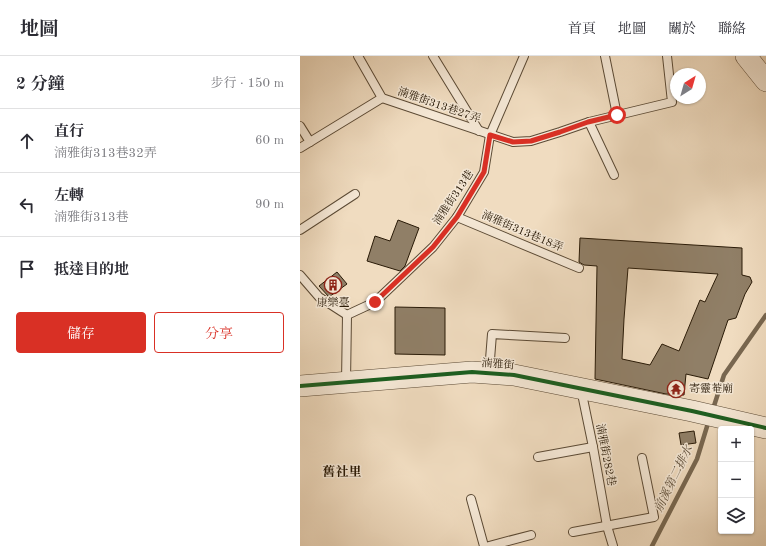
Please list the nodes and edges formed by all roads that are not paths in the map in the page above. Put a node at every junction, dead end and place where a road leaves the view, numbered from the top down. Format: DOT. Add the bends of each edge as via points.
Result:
graph roads {
  1 [pos="358,56"];
  2 [pos="433,56"];
  3 [pos="524,56"];
  4 [pos="605,56"];
  5 [pos="667,56"];
  6 [pos="746,56"];
  7 [pos="766,81"];
  8 [pos="382,98"];
  9 [pos="617,115"];
  10 [pos="588,122"];
  11 [pos="300,126"];
  12 [pos="479,131"];
  13 [pos="490,135"];
  14 [pos="310,142"];
  15 [pos="300,148"];
  16 [pos="614,175"];
  17 [pos="355,194"];
  18 [pos="457,217"];
  19 [pos="300,230"];
  20 [pos="579,268"];
  21 [pos="300,275"];
  22 [pos="347,315"];
  23 [pos="565,338"];
  24 [pos="489,373"];
  25 [pos="346,383"];
  26 [pos="300,386"];
  27 [pos="580,388"];
  28 [pos="766,428"];
  29 [pos="593,447"];
  30 [pos="538,457"];
  31 [pos="642,458"];
  32 [pos="470,498"];
  33 [pos="607,526"];
  34 [pos="573,532"];
  35 [pos="531,535"];
  36 [pos="484,546"];
  37 [pos="489,546"];
  38 [pos="613,546"];
  1 -- 8 [label="lane, 湳雅街313巷27弄"];
  2 -- 12 [label="lane"];
  3 -- 13 [label="lane, 湳雅街313巷"];
  4 -- 9 [label="lane"];
  5 -- 9 [label="lane, 湳雅街313巷27弄" via="672,102"];
  6 -- 7 [label="street"];
  8 -- 12 [label="lane, 湳雅街313巷27弄"];
  8 -- 14 [label="lane"];
  9 -- 10 [label="lane, 湳雅街313巷27弄"];
  10 -- 13 [label="lane, 湳雅街313巷27弄" via="531,141 513,142"];
  10 -- 16 [label="lane"];
  11 -- 14 [label="lane"];
  12 -- 13 [label="lane, 湳雅街313巷27弄"];
  13 -- 18 [label="lane, 湳雅街313巷" via="484,172"];
  14 -- 15 [label="lane"];
  17 -- 19 [label="lane"];
  18 -- 20 [label="lane, 湳雅街313巷18弄"];
  18 -- 22 [label="lane, 湳雅街313巷" via="433,247 375,302"];
  21 -- 22 [label="lane" via="319,297"];
  22 -- 25 [label="lane"];
  23 -- 24 [label="lane" via="492,334"];
  24 -- 25 [label="street, 湳雅街" via="472,372"];
  24 -- 27 [label="street, 湳雅街" via="514,375"];
  25 -- 26 [label="street, 湳雅街"];
  27 -- 28 [label="street, 湳雅街"];
  27 -- 29 [label="lane, 湳雅街282巷"];
  29 -- 30 [label="lane"];
  29 -- 33 [label="lane, 湳雅街282巷"];
  31 -- 33 [label="lane" via="654,517"];
  32 -- 36 [label="lane"];
  33 -- 34 [label="lane"];
  33 -- 38 [label="lane, 湳雅街282巷"];
  35 -- 37 [label="lane"];
}
